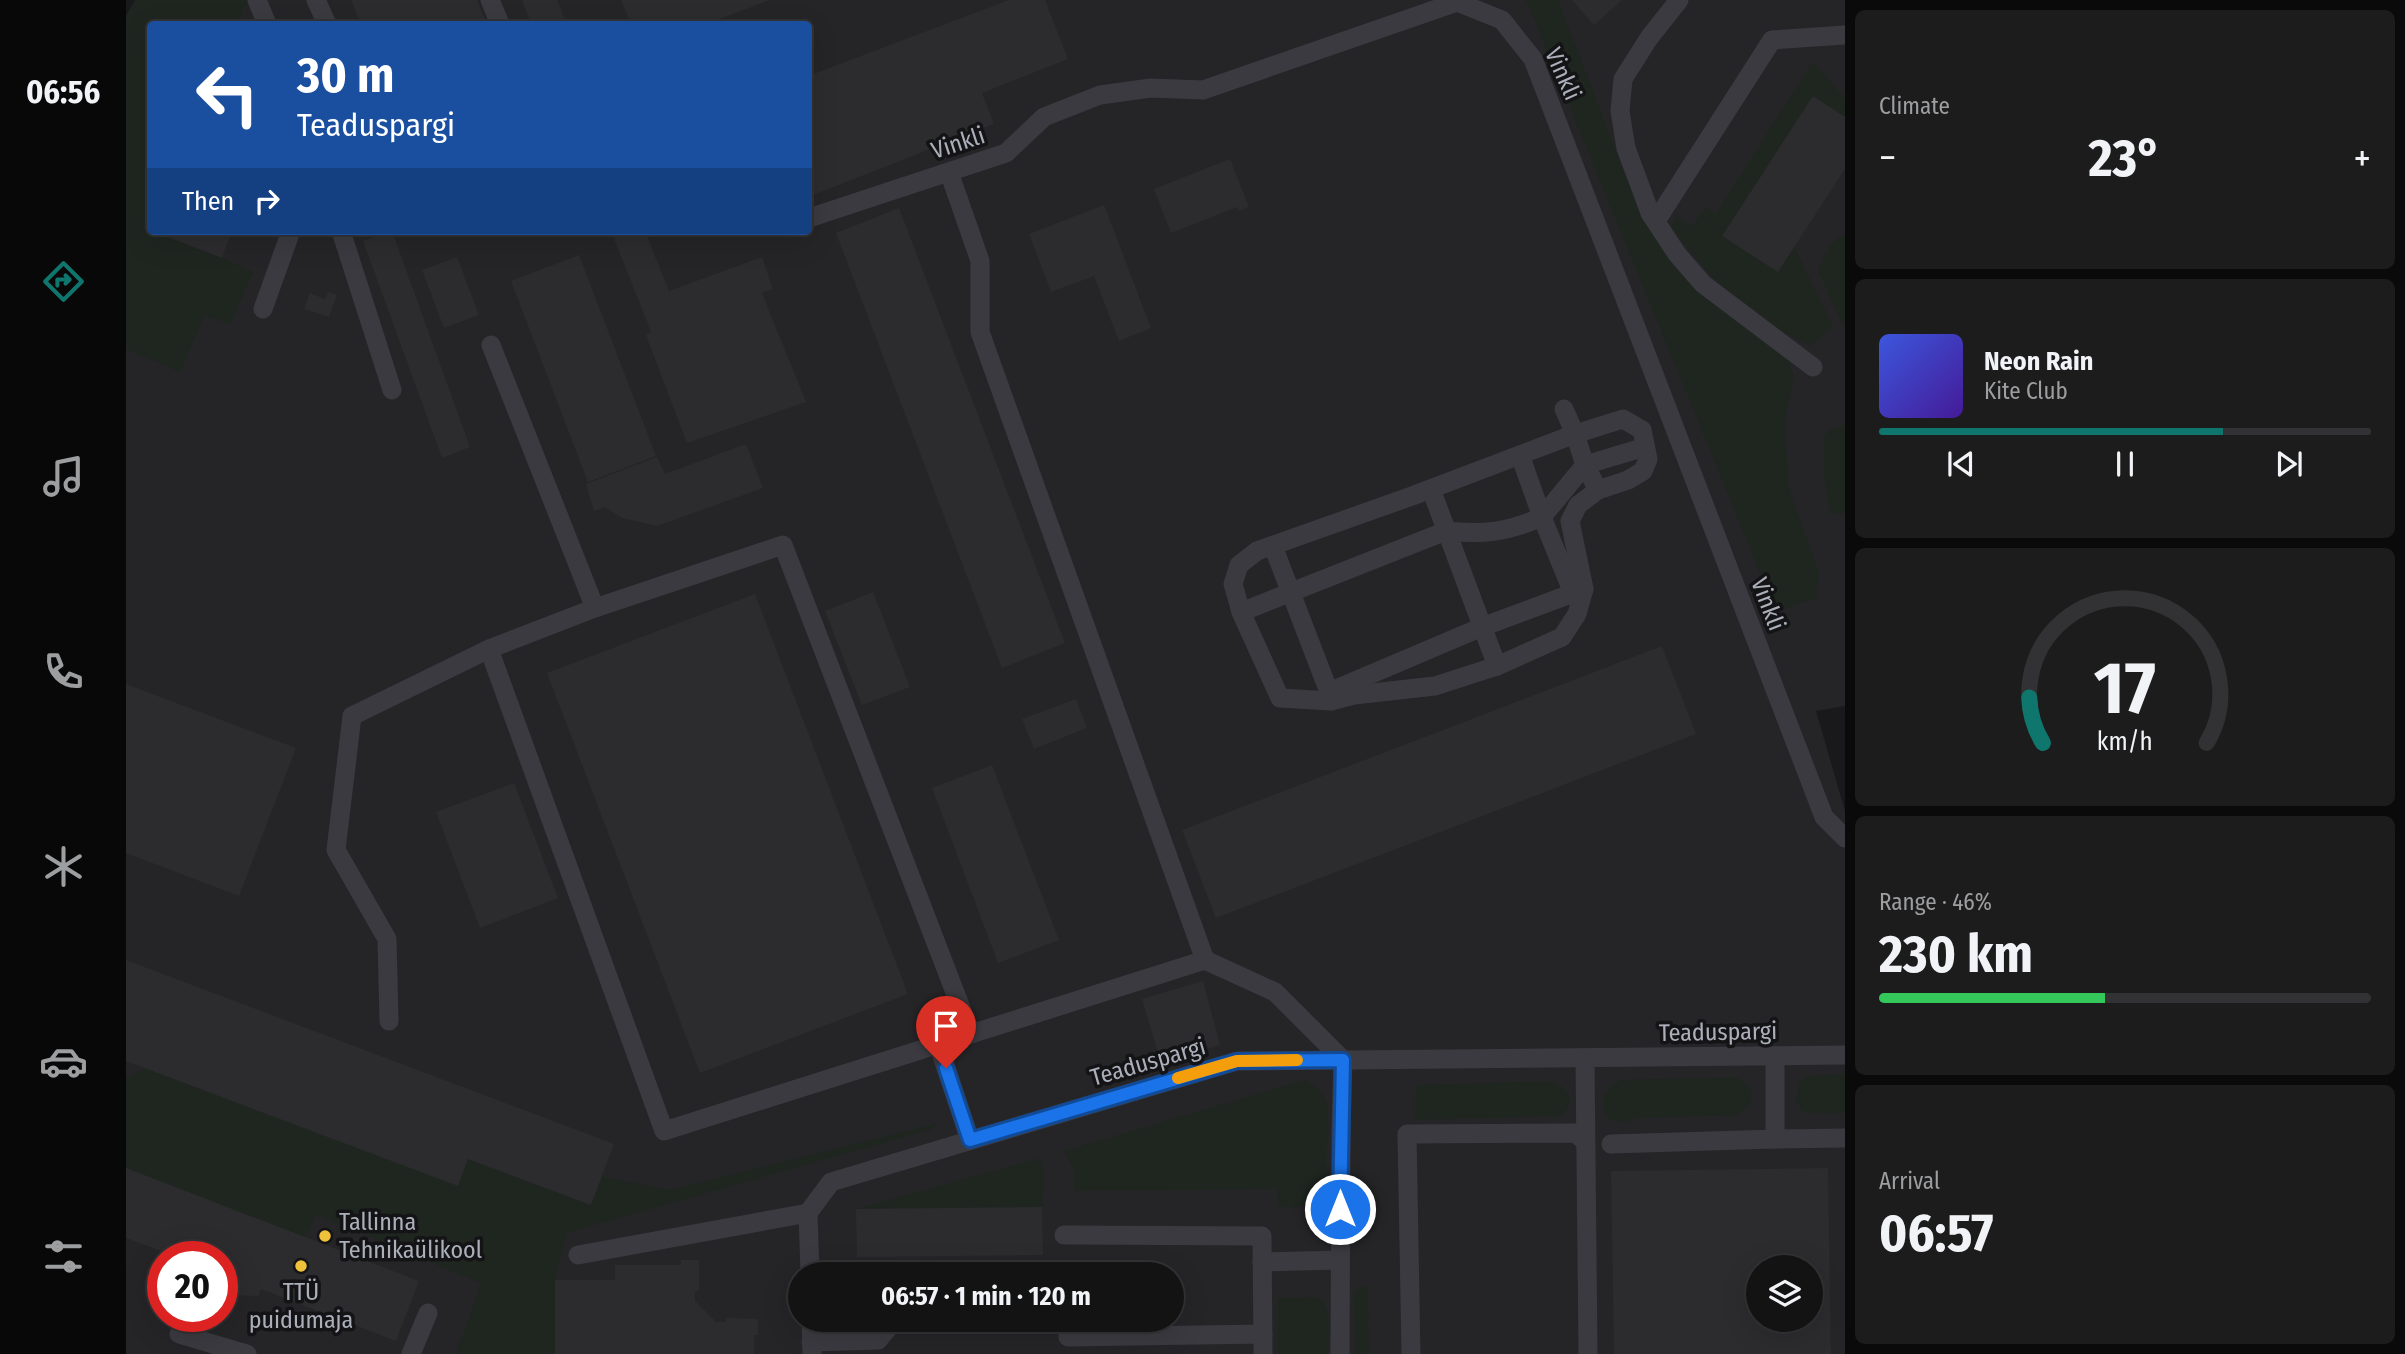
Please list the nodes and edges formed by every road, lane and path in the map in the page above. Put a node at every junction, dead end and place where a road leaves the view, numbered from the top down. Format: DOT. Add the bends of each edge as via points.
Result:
graph roads {
  1 [pos="257,0"];
  2 [pos="316,0"];
  3 [pos="490,0"];
  4 [pos="1679,0"];
  5 [pos="266,21"];
  6 [pos="326,21"];
  7 [pos="499,21"];
  8 [pos="1845,35"];
  9 [pos="949,172"];
  10 [pos="812,217"];
  11 [pos="1656,221"];
  12 [pos="290,235"];
  13 [pos="342,235"];
  14 [pos="263,309"];
  15 [pos="491,345"];
  16 [pos="1813,367"];
  17 [pos="392,390"];
  18 [pos="1564,409"];
  19 [pos="1575,434"];
  20 [pos="1645,447"];
  21 [pos="1520,455"];
  22 [pos="1585,465"];
  23 [pos="1431,489"];
  24 [pos="1598,490"];
  25 [pos="1542,517"];
  26 [pos="1446,531"];
  27 [pos="1273,546"];
  28 [pos="1291,590"];
  29 [pos="1578,591"];
  30 [pos="595,608"];
  31 [pos="1241,612"];
  32 [pos="1482,627"];
  33 [pos="489,649"];
  34 [pos="1497,666"];
  35 [pos="1329,692"];
  36 [pos="1354,695"];
  37 [pos="1845,838"];
  38 [pos="1205,960"];
  39 [pos="389,1021"];
  40 [pos="971,1034"];
  41 [pos="938,1044"];
  42 [pos="1845,1055"];
  43 [pos="1774,1056"];
  44 [pos="1585,1058"];
  45 [pos="1343,1060"];
  46 [pos="1845,1138"];
  47 [pos="1775,1139"];
  48 [pos="970,1140"];
  49 [pos="1585,1141"];
  50 [pos="1611,1144"];
  51 [pos="808,1213"];
  52 [pos="1064,1235"];
  53 [pos="578,1255"];
  54 [pos="1340,1260"];
  55 [pos="810,1262"];
  56 [pos="1262,1262"];
  57 [pos="428,1313"];
  58 [pos="885,1332"];
  59 [pos="179,1334"];
  60 [pos="1263,1334"];
  61 [pos="1068,1337"];
  62 [pos="812,1348"];
  63 [pos="247,1354"];
  64 [pos="411,1354"];
  65 [pos="1263,1354"];
  66 [pos="1340,1354"];
  67 [pos="1411,1354"];
  68 [pos="1588,1354"];
  1 -- 5 [label="lane"];
  2 -- 6 [label="lane"];
  3 -- 7 [label="lane"];
  4 -- 11 [label="lane" via="1623,79 1620,111 1626,148"];
  8 -- 11 [label="lane" via="1772,40"];
  9 -- 10 [label="lane, Vinkli"];
  9 -- 37 [label="lane, Vinkli" via="1006,153 1044,117 1100,95 1151,88 1203,90 1457,2 1502,20 1533,59 1824,817"];
  9 -- 38 [label="lane" via="980,261 980,332"];
  11 -- 16 [label="lane" via="1703,284"];
  12 -- 14 [label="lane"];
  13 -- 17 [label="lane"];
  15 -- 30 [label="lane"];
  18 -- 19 [label="lane"];
  19 -- 20 [label="lane" via="1623,419 1642,430"];
  19 -- 21 [label="lane"];
  19 -- 22 [label="lane"];
  20 -- 22 [label="lane"];
  20 -- 24 [label="lane" via="1648,459 1643,471"];
  21 -- 23 [label="lane"];
  21 -- 25 [label="lane"];
  22 -- 24 [label="lane"];
  22 -- 25 [label="lane"];
  23 -- 26 [label="lane"];
  23 -- 27 [label="lane"];
  24 -- 29 [label="lane" via="1578,505 1570,520"];
  25 -- 26 [label="lane" via="1504,531"];
  25 -- 29 [label="lane"];
  26 -- 28 [label="lane"];
  26 -- 32 [label="lane"];
  27 -- 28 [label="lane"];
  27 -- 31 [label="lane" via="1239,565 1233,584"];
  28 -- 31 [label="lane"];
  28 -- 35 [label="lane"];
  29 -- 32 [label="lane"];
  29 -- 34 [label="lane" via="1577,614 1562,637"];
  30 -- 33 [label="lane"];
  30 -- 40 [label="lane" via="783,545"];
  31 -- 36 [label="lane" via="1280,698 1331,701"];
  32 -- 34 [label="lane"];
  32 -- 35 [label="lane"];
  33 -- 39 [label="lane" via="352,716 336,850 387,939"];
  33 -- 41 [label="lane" via="664,1131"];
  34 -- 36 [label="lane" via="1435,686"];
  35 -- 36 [label="lane"];
  38 -- 40 [label="lane"];
  38 -- 45 [label="lane" via="1275,992"];
  40 -- 41 [label="lane"];
  41 -- 48 [label="lane"];
  42 -- 43 [label="lane, Teaduspargi"];
  43 -- 44 [label="lane, Teaduspargi"];
  43 -- 47 [label="lane"];
  44 -- 45 [label="lane, Teaduspargi"];
  44 -- 49 [label="lane"];
  45 -- 48 [label="lane, Teaduspargi" via="1237,1061"];
  45 -- 54 [label="lane"];
  46 -- 47 [label="lane"];
  47 -- 50 [label="lane"];
  48 -- 51 [label="lane, Teaduspargi" via="831,1182"];
  49 -- 67 [label="lane" via="1574,1133 1407,1134"];
  49 -- 68 [label="lane"];
  51 -- 53 [label="lane"];
  51 -- 55 [label="lane"];
  52 -- 56 [label="lane" via="1262,1236"];
  54 -- 56 [label="lane"];
  54 -- 66 [label="lane"];
  56 -- 60 [label="lane"];
  57 -- 64 [label="lane"];
  58 -- 62 [label="lane" via="878,1340"];
  59 -- 63 [label="lane"];
  60 -- 61 [label="lane"];
  60 -- 65 [label="lane"];
}
